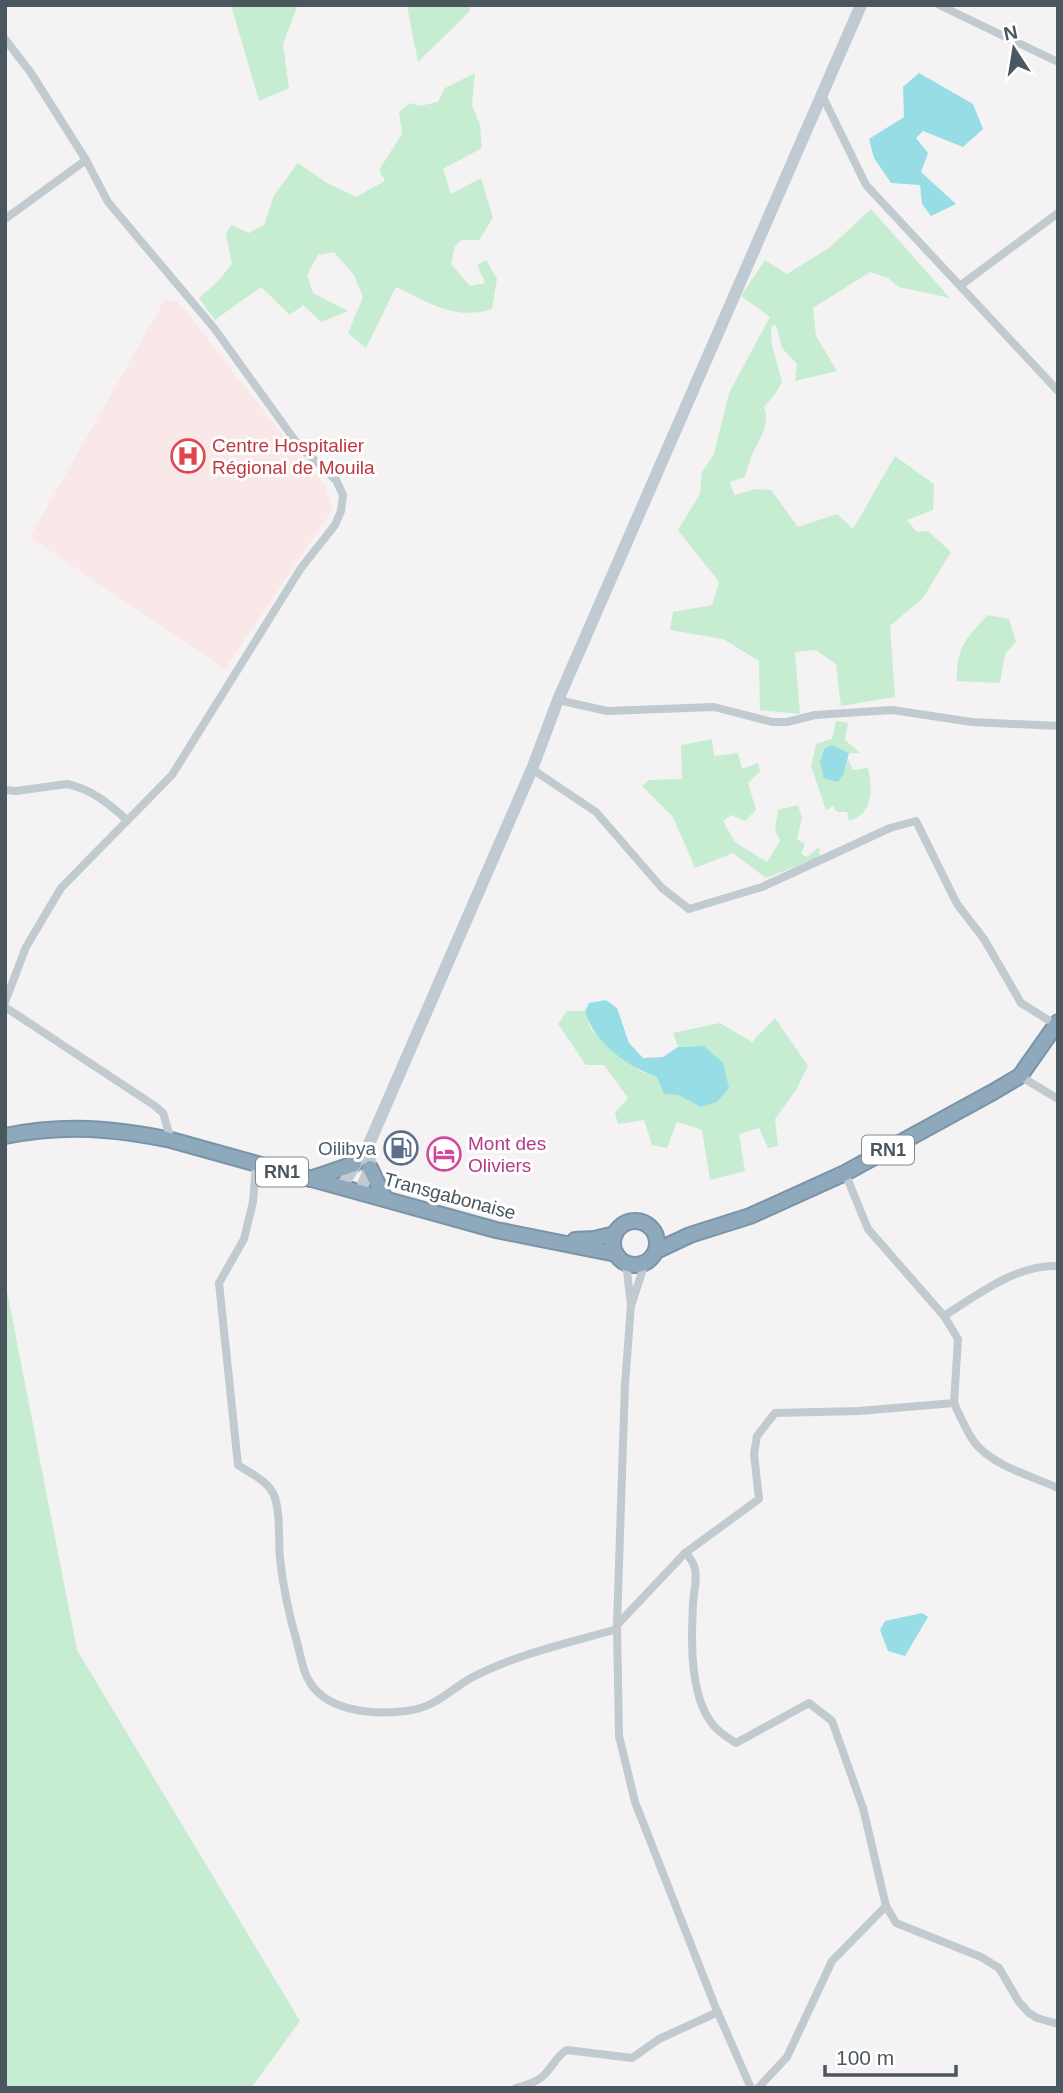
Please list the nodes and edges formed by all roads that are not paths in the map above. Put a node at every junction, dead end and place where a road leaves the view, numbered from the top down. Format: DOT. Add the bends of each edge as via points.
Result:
graph roads {
  1 [pos="861,5"];
  2 [pos="939,5"];
  3 [pos="5,39"];
  4 [pos="1058,62"];
  5 [pos="821,94"];
  6 [pos="86,160"];
  7 [pos="1058,213"];
  8 [pos="5,219"];
  9 [pos="961,285"];
  10 [pos="1058,391"];
  11 [pos="558,700"];
  12 [pos="1058,726"];
  13 [pos="532,769"];
  14 [pos="5,790"];
  15 [pos="127,820"];
  16 [pos="5,1004"];
  17 [pos="1057,1024"];
  18 [pos="1020,1076"];
  19 [pos="1058,1099"];
  20 [pos="9,1132"];
  21 [pos="171,1140"];
  22 [pos="369,1144"];
  23 [pos="355,1164"];
  24 [pos="256,1165"];
  25 [pos="370,1168"];
  26 [pos="845,1173"];
  27 [pos="310,1179"];
  28 [pos="341,1187"];
  29 [pos="360,1192"];
  30 [pos="386,1199"];
  31 [pos="655,1232"];
  32 [pos="615,1234"];
  33 [pos="690,1235"];
  34 [pos="557,1241"];
  35 [pos="656,1251"];
  36 [pos="621,1259"];
  37 [pos="645,1263"];
  38 [pos="1058,1266"];
  39 [pos="631,1305"];
  40 [pos="944,1316"];
  41 [pos="954,1403"];
  42 [pos="1058,1488"];
  43 [pos="685,1553"];
  44 [pos="617,1627"];
  45 [pos="886,1906"];
  46 [pos="718,2011"];
  47 [pos="1058,2024"];
  48 [pos="516,2088"];
  49 [pos="751,2088"];
  50 [pos="758,2088"];
  1 -- 5 [label="street"];
  2 -- 4 [label="street"];
  3 -- 6 [label="street"];
  5 -- 9 [label="street" via="866,185"];
  5 -- 11 [label="street"];
  6 -- 8 [label="street"];
  6 -- 15 [label="street" via="108,202 214,328 299,446 336,480 343,495 335,525 301,568 172,775"];
  7 -- 9 [label="street"];
  9 -- 10 [label="street"];
  11 -- 12 [label="street" via="607,711 714,707 772,722 892,710 972,722"];
  11 -- 13 [label="street"];
  13 -- 17 [label="street" via="596,812 662,888 689,909 762,887 890,828 916,821 957,904 984,939 1021,1003"];
  13 -- 22 [label="street"];
  14 -- 15 [label="street" via="74,785 99,796"];
  15 -- 16 [label="street" via="61,888 26,947"];
  16 -- 21 [label="street" via="155,1106 163,1113"];
  17 -- 18 [label="highway, RN1"];
  18 -- 19 [label="street"];
  18 -- 26 [label="highway, RN1"];
  20 -- 21 [label="highway, Transgabonaise / RN1" via="118,1130"];
  21 -- 24 [label="highway, Transgabonaise / RN1"];
  22 -- 23 [label="street"];
  22 -- 25 [label="street"];
  23 -- 27 [label="highway"];
  23 -- 28 [label="street"];
  24 -- 27 [label="highway, Transgabonaise / RN1"];
  24 -- 44 [label="street" via="244,1239 219,1283 238,1465 268,1485 274,1496 292,1624 314,1687 351,1711 405,1711 424,1707 470,1679 525,1656"];
  25 -- 29 [label="street"];
  25 -- 30 [label="highway"];
  26 -- 33 [label="highway, RN1" via="750,1216"];
  26 -- 40 [label="street" via="868,1229"];
  27 -- 28 [label="highway, Transgabonaise / RN1"];
  28 -- 29 [label="highway, Transgabonaise / RN1"];
  29 -- 30 [label="highway, Transgabonaise / RN1"];
  30 -- 34 [label="highway, Transgabonaise / RN1" via="496,1230"];
  31 -- 32 [label="highway" via="649,1225 629,1221"];
  31 -- 33 [label="highway, RN1"];
  31 -- 35 [label="highway"];
  32 -- 34 [label="highway, Transgabonaise / RN1"];
  32 -- 36 [label="highway" via="613,1241"];
  33 -- 35 [label="highway, RN1"];
  34 -- 36 [label="highway, Transgabonaise / RN1"];
  35 -- 37 [label="highway"];
  36 -- 37 [label="highway" via="632,1265"];
  36 -- 39 [label="street"];
  37 -- 39 [label="street"];
  38 -- 40 [label="street" via="1041,1265 994,1285"];
  39 -- 44 [label="street"];
  40 -- 41 [label="street" via="958,1339"];
  41 -- 42 [label="street" via="983,1451"];
  41 -- 43 [label="street" via="775,1413 757,1436 754,1454 759,1499"];
  43 -- 44 [label="street"];
  43 -- 45 [label="street" via="698,1579 693,1603 694,1680 702,1706 716,1729 736,1743 809,1703 832,1721 863,1808"];
  44 -- 46 [label="street" via="619,1736 635,1802"];
  45 -- 47 [label="street" via="896,1923 981,1956 999,1968 1029,2013"];
  45 -- 50 [label="street" via="832,1961 788,2057"];
  46 -- 48 [label="street" via="659,2039 632,2058 567,2050 545,2075"];
  46 -- 49 [label="street"];
}
